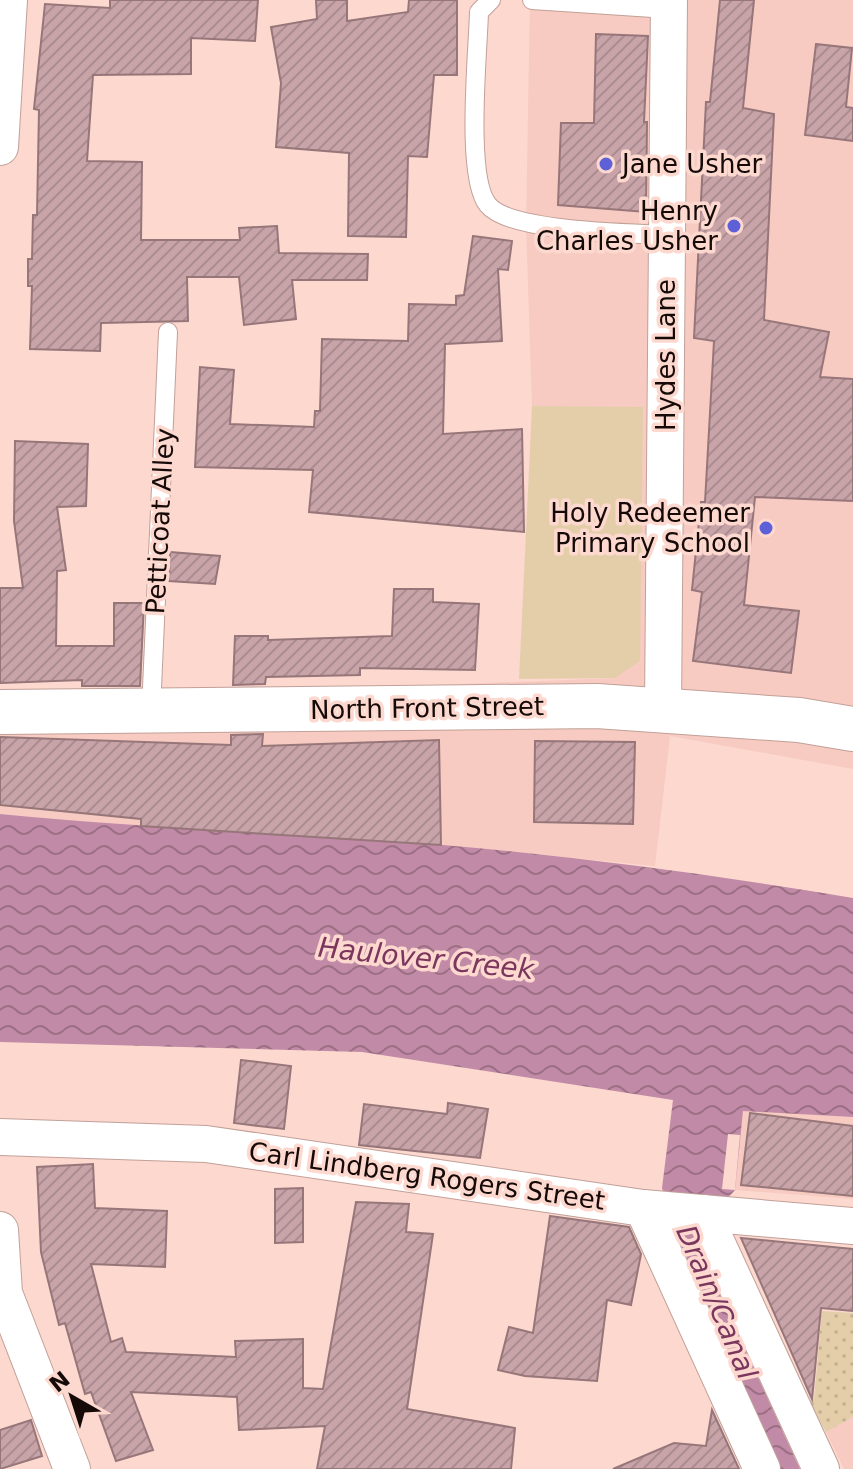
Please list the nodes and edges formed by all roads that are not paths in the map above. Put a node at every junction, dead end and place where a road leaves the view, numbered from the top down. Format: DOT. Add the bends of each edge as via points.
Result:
graph roads {
  1 [pos="9,0"];
  2 [pos="491,0"];
  3 [pos="532,0"];
  4 [pos="668,5"];
  5 [pos="0,147"];
  6 [pos="666,235"];
  7 [pos="168,332"];
  8 [pos="663,709"];
  9 [pos="151,710"];
  10 [pos="0,712"];
  11 [pos="853,729"];
  12 [pos="0,1137"];
  13 [pos="674,1211"];
  14 [pos="853,1226"];
  15 [pos="0,1230"];
  16 [pos="72,1469"];
  17 [pos="762,1469"];
  18 [pos="821,1469"];
  1 -- 5 [label="street"];
  2 -- 6 [label="lane" via="479,12 475,173 486,204 536,225"];
  3 -- 4 [label="lane"];
  4 -- 6 [label="street, Hydes Lane"];
  6 -- 8 [label="street, Hydes Lane"];
  7 -- 9 [label="lane, Petticoat Alley"];
  8 -- 9 [label="street, North Front Street"];
  8 -- 11 [label="street, North Front Street"];
  9 -- 10 [label="street, North Front Street"];
  12 -- 13 [label="street, Carl Lindberg Rogers Street" via="206,1144"];
  13 -- 14 [label="street, Carl Lindberg Rogers Street"];
  13 -- 17 [label="street"];
  13 -- 18 [label="street"];
  15 -- 16 [label="street" via="4,1293"];
}
